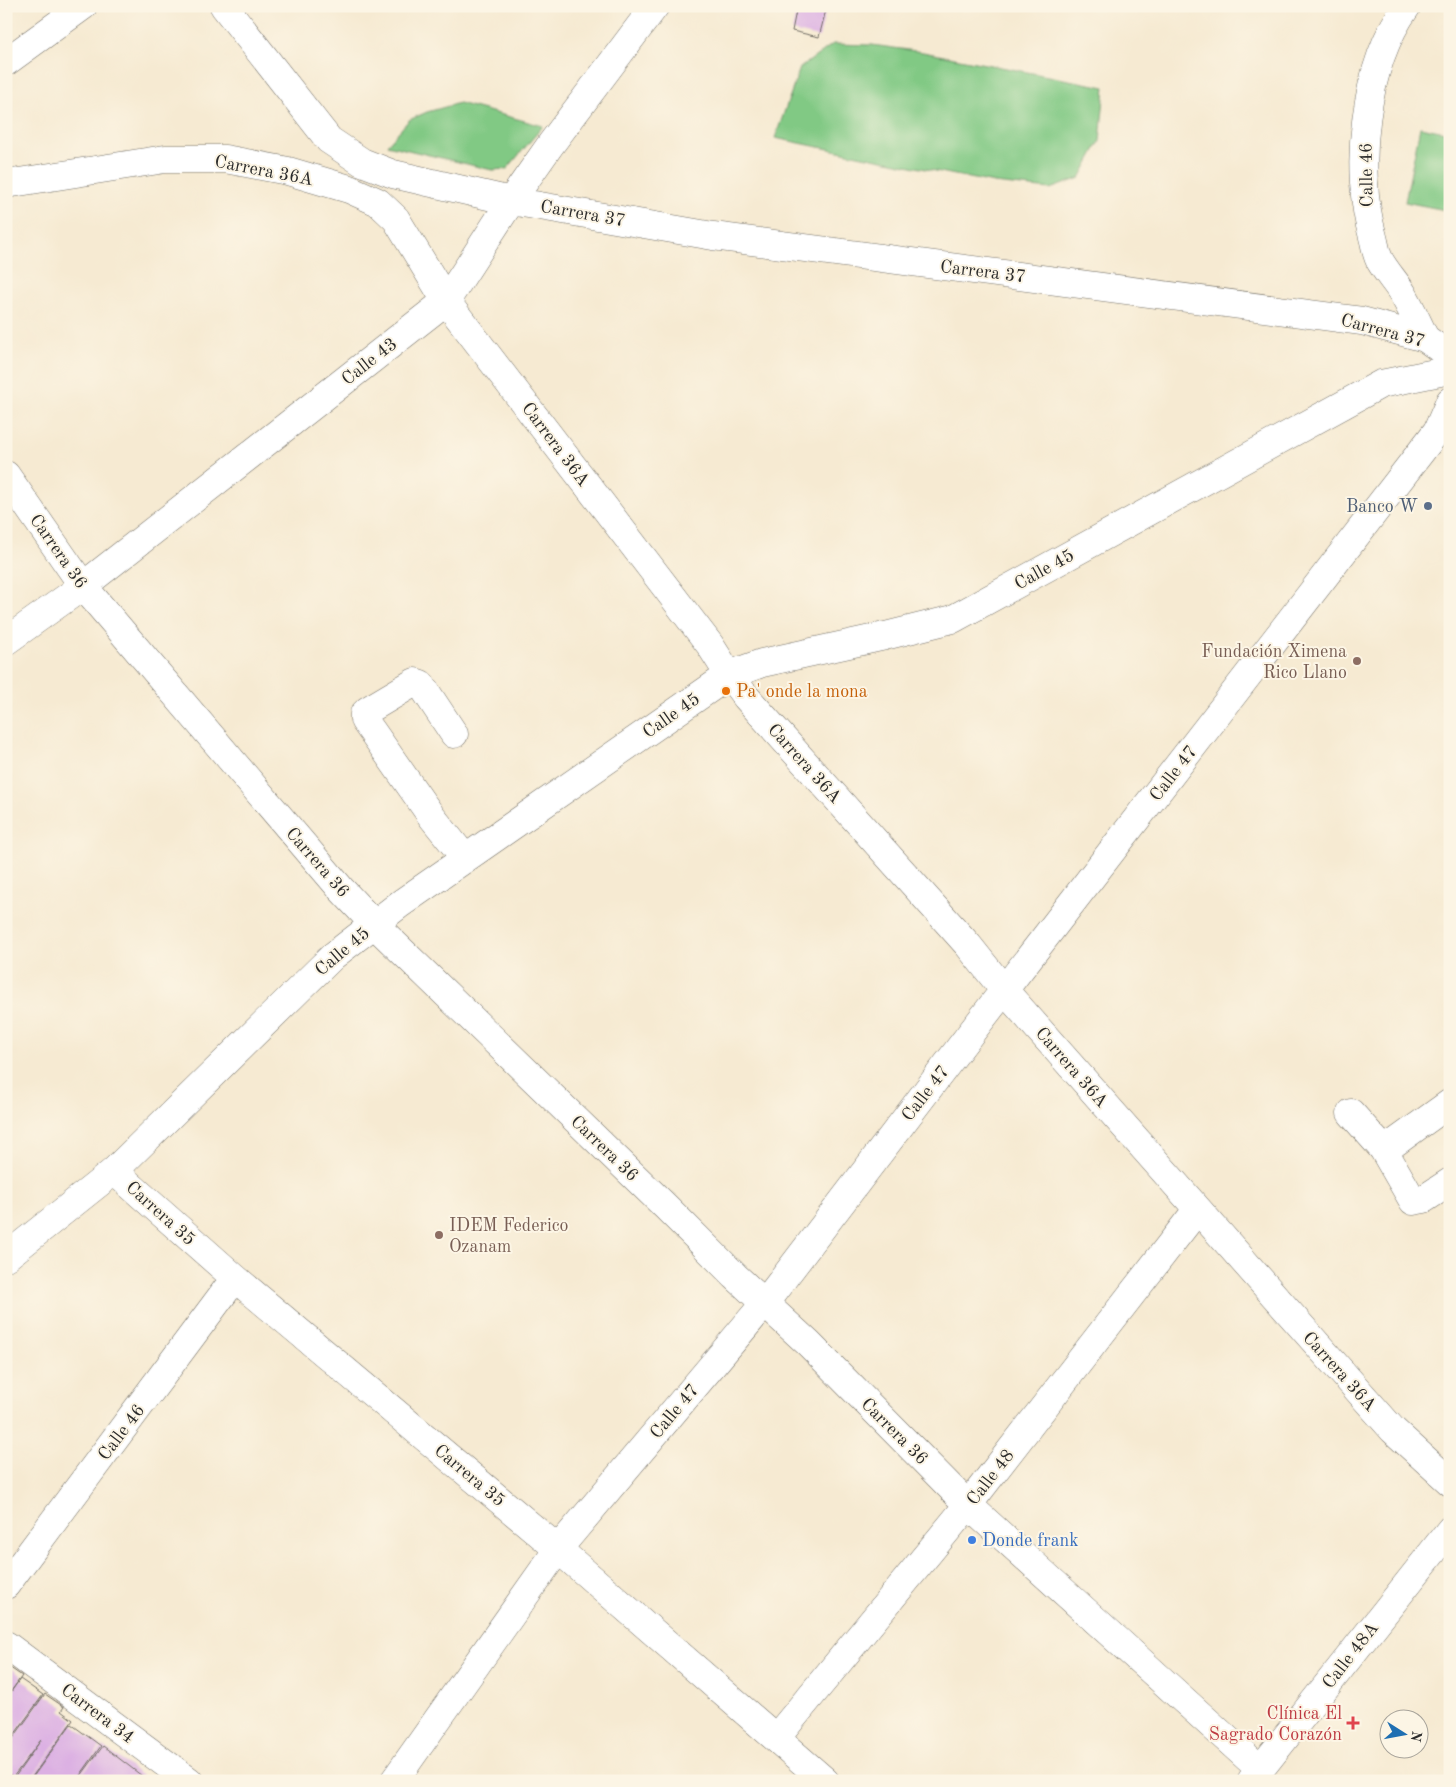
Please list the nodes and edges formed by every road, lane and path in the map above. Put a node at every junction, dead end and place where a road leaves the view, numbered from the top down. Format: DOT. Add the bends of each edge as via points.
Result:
graph roads {
  1 [pos="83,6"];
  2 [pos="224,6"];
  3 [pos="655,6"];
  4 [pos="1407,6"];
  5 [pos="6,62"];
  6 [pos="6,184"];
  7 [pos="511,201"];
  8 [pos="446,301"];
  9 [pos="1425,338"];
  10 [pos="1450,356"];
  11 [pos="1450,370"];
  12 [pos="1450,401"];
  13 [pos="6,475"];
  14 [pos="83,586"];
  15 [pos="6,641"];
  16 [pos="729,675"];
  17 [pos="454,734"];
  18 [pos="465,858"];
  19 [pos="374,924"];
  20 [pos="1004,990"];
  21 [pos="1450,1103"];
  22 [pos="1351,1113"];
  23 [pos="1383,1149"];
  24 [pos="114,1171"];
  25 [pos="1450,1182"];
  26 [pos="1197,1210"];
  27 [pos="6,1257"];
  28 [pos="235,1278"];
  29 [pos="764,1304"];
  30 [pos="1450,1482"];
  31 [pos="968,1505"];
  32 [pos="1450,1530"];
  33 [pos="558,1548"];
  34 [pos="6,1585"];
  35 [pos="6,1645"];
  36 [pos="776,1738"];
  37 [pos="1256,1775"];
  38 [pos="189,1781"];
  39 [pos="394,1781"];
  40 [pos="825,1781"];
  1 -- 5 [label="street"];
  2 -- 7 [label="street" via="329,140 362,162 392,174"];
  3 -- 7 [label="street, Calle 43"];
  4 -- 9 [label="street, Calle 46" via="1397,19 1380,58 1366,113 1366,214 1379,259 1403,293"];
  6 -- 8 [label="street, Carrera 36A" via="166,159 225,159 288,171 349,189 378,202 396,219"];
  7 -- 8 [label="street, Calle 43"];
  7 -- 9 [label="street, Carrera 37" via="713,236 1362,321"];
  8 -- 14 [label="street, Calle 43"];
  8 -- 16 [label="street, Carrera 36A" via="704,637"];
  9 -- 10 [label="street, Carrera 37"];
  11 -- 16 [label="street, Calle 45" via="1382,384 953,619 762,663"];
  12 -- 20 [label="street, Calle 47" via="1436,430"];
  13 -- 14 [label="street, Carrera 36"];
  14 -- 15 [label="street, Calle 43"];
  14 -- 19 [label="street, Carrera 36" via="341,890"];
  16 -- 18 [label="street, Calle 45"];
  16 -- 20 [label="street, Carrera 36A"];
  17 -- 18 [label="street" via="418,682 364,714 364,720 432,817"];
  18 -- 19 [label="street, Calle 45"];
  19 -- 24 [label="street, Calle 45" via="333,956"];
  19 -- 29 [label="street, Carrera 36"];
  20 -- 26 [label="street, Carrera 36A"];
  20 -- 29 [label="street, Calle 47"];
  21 -- 23 [label="street"];
  22 -- 23 [label="street"];
  23 -- 25 [label="street" via="1413,1201 1424,1199"];
  24 -- 27 [label="street, Calle 45"];
  24 -- 28 [label="street, Carrera 35"];
  26 -- 30 [label="street, Carrera 36A" via="1393,1430"];
  26 -- 31 [label="street, Calle 48"];
  28 -- 33 [label="street, Carrera 35"];
  28 -- 34 [label="street, Calle 46"];
  29 -- 31 [label="street, Carrera 36" via="809,1344"];
  29 -- 33 [label="street, Calle 47"];
  31 -- 36 [label="street, Calle 48"];
  31 -- 37 [label="street, Carrera 36"];
  32 -- 37 [label="street, Calle 48A"];
  33 -- 36 [label="street, Carrera 35"];
  33 -- 39 [label="street, Calle 47"];
  35 -- 38 [label="street, Carrera 34"];
  36 -- 40 [label="street, Carrera 35"];
}
